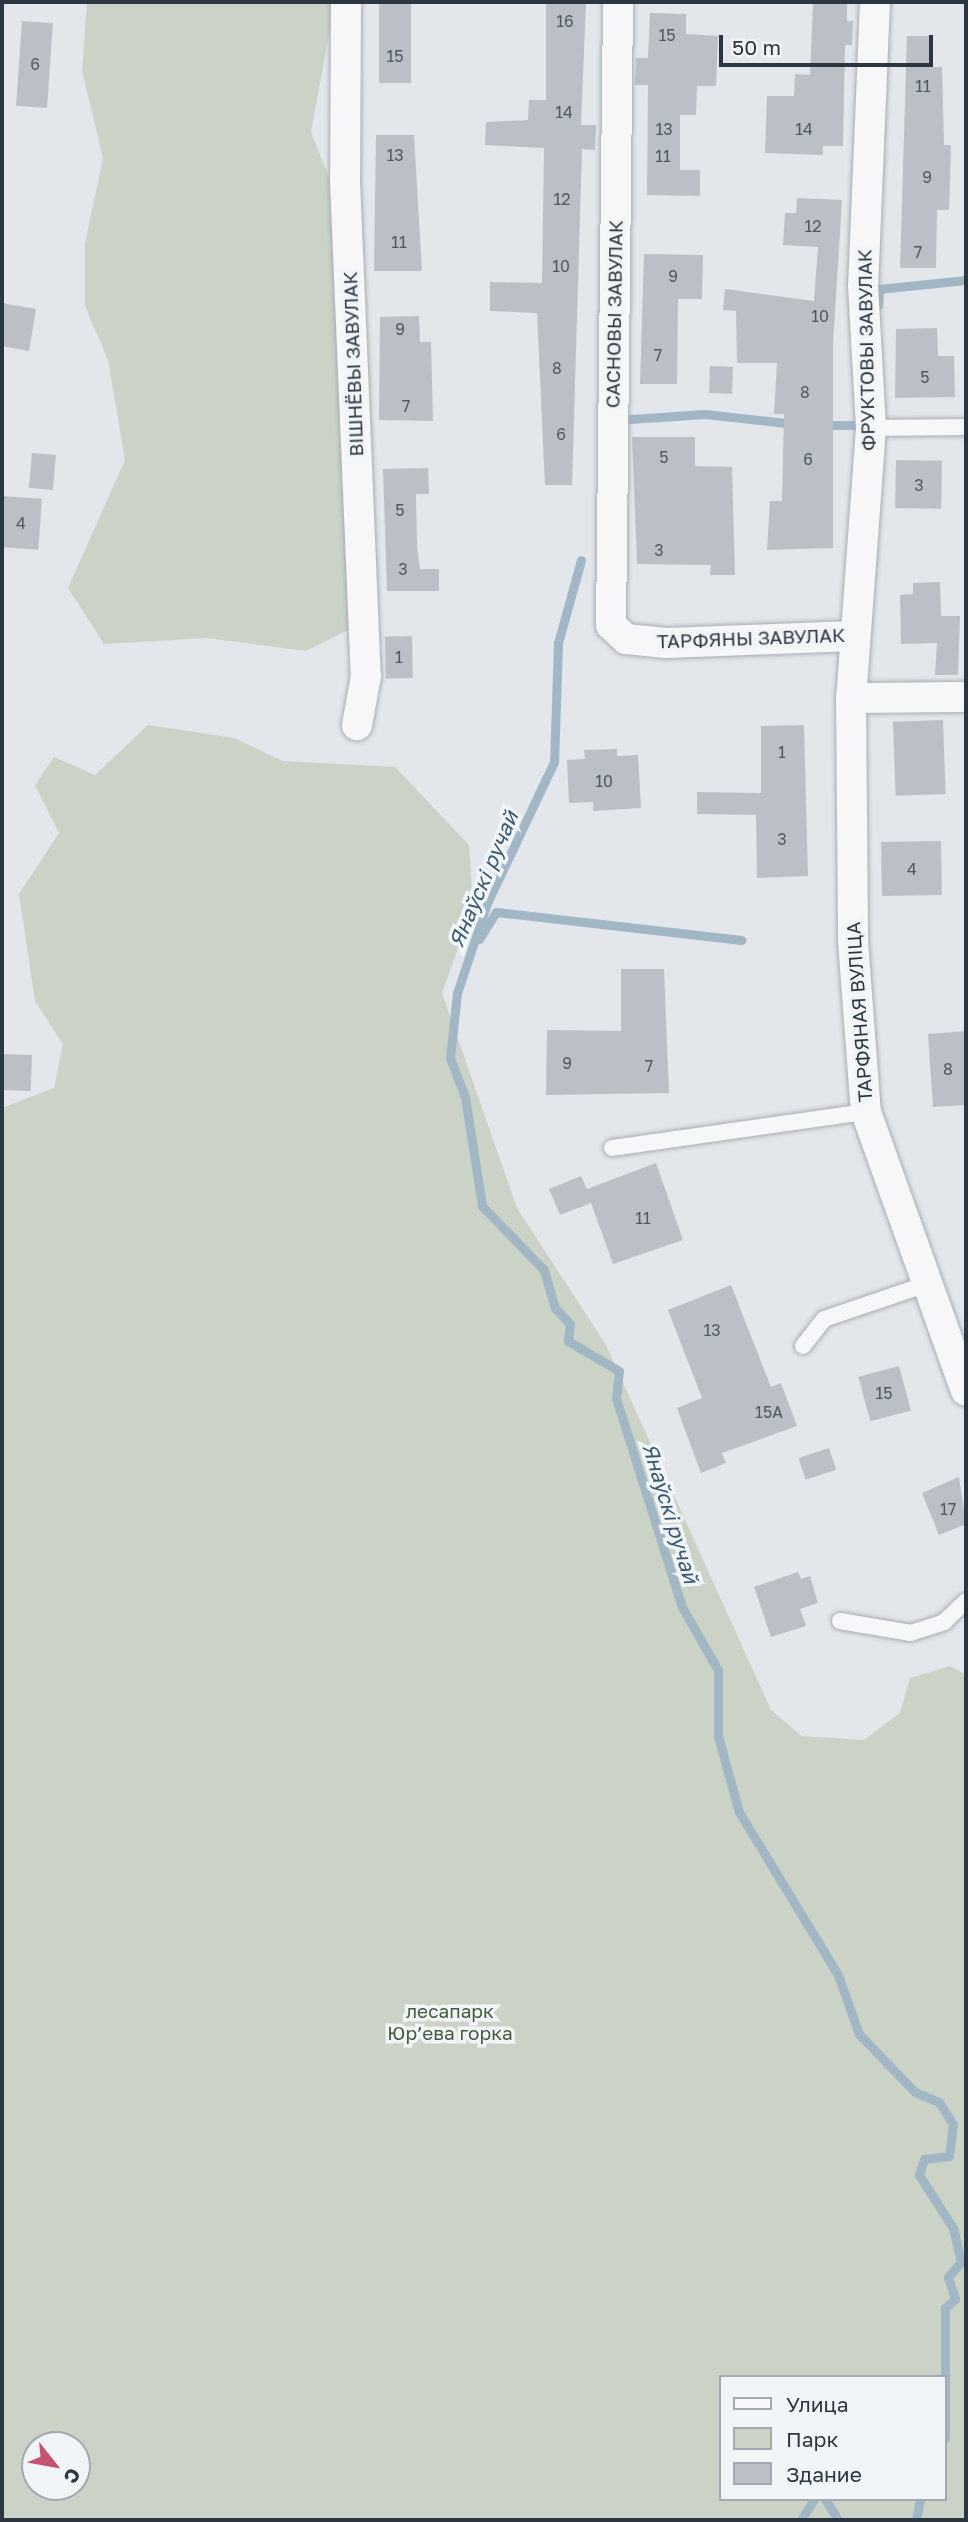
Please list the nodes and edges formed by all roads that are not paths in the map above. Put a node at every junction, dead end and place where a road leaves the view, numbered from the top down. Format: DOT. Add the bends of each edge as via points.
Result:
graph roads {
  1 [pos="346,2"];
  2 [pos="618,2"];
  3 [pos="876,2"];
  4 [pos="966,427"];
  5 [pos="871,428"];
  6 [pos="611,625"];
  7 [pos="855,636"];
  8 [pos="966,697"];
  9 [pos="851,698"];
  10 [pos="357,725"];
  11 [pos="866,1112"];
  12 [pos="612,1148"];
  13 [pos="924,1284"];
  14 [pos="803,1346"];
  15 [pos="966,1391"];
  16 [pos="966,1601"];
  17 [pos="840,1620"];
  1 -- 10 [label="street, ВІШНЁВЫ ЗАВУЛАК" via="345,181 366,676"];
  2 -- 6 [label="street, САСНОВЫ ЗАВУЛАК"];
  3 -- 5 [label="street, ФРУКТОВЫ ЗАВУЛАК" via="863,285"];
  4 -- 5 [label="lane"];
  5 -- 7 [label="street, ФРУКТОВЫ ЗАВУЛАК"];
  6 -- 7 [label="street, ТАРФЯНЫ ЗАВУЛАК" via="626,639 667,643"];
  7 -- 9 [label="street, ФРУКТОВЫ ЗАВУЛАК"];
  8 -- 9 [label="street"];
  9 -- 11 [label="street, ТАРФЯНАЯ ВУЛІЦА" via="853,941"];
  11 -- 12 [label="lane"];
  11 -- 13 [label="street, ТАРФЯНАЯ ВУЛІЦА"];
  13 -- 14 [label="lane" via="824,1319"];
  13 -- 15 [label="street, ТАРФЯНАЯ ВУЛІЦА"];
  16 -- 17 [label="lane" via="944,1622 911,1633"];
}
